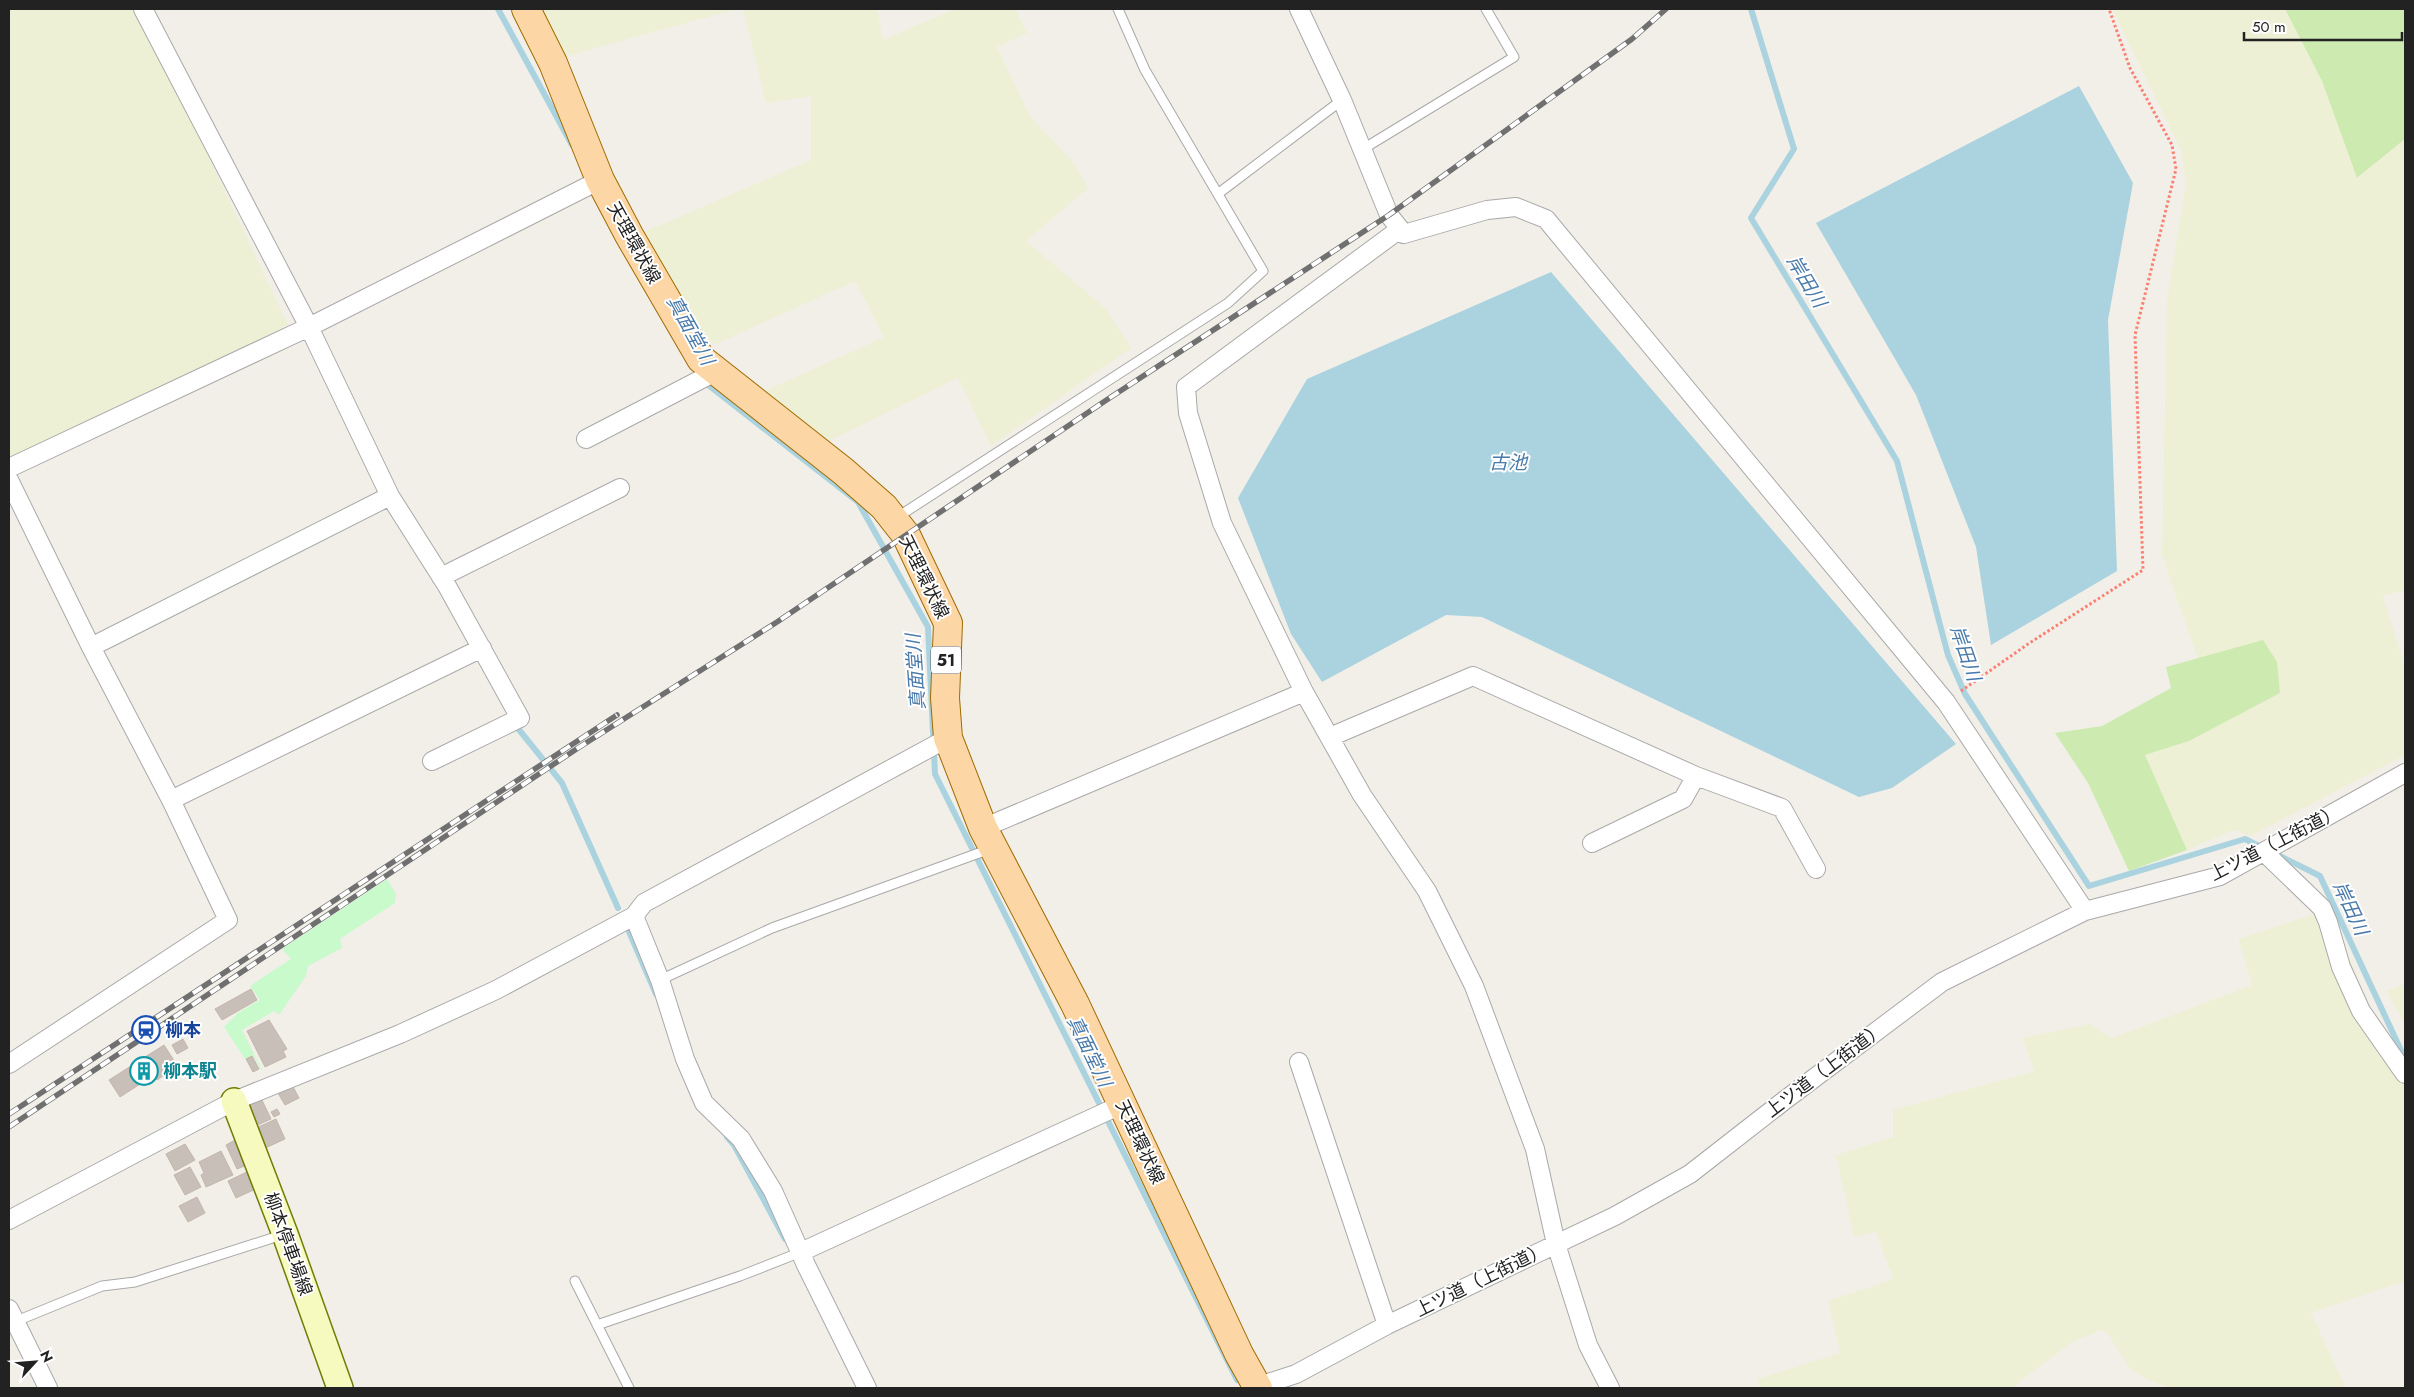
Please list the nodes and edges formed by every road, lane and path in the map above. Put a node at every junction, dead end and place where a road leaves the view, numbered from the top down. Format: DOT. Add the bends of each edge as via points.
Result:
graph roads {
  1 [pos="143,9"];
  2 [pos="526,9"];
  3 [pos="1118,9"];
  4 [pos="1299,9"];
  5 [pos="1486,9"];
  6 [pos="2109,9"];
  7 [pos="1342,100"];
  8 [pos="1363,149"];
  9 [pos="600,180"];
  10 [pos="1219,193"];
  11 [pos="1400,229"];
  12 [pos="309,327"];
  13 [pos="717,371"];
  14 [pos="586,439"];
  15 [pos="9,468"];
  16 [pos="9,480"];
  17 [pos="620,488"];
  18 [pos="390,496"];
  19 [pos="894,520"];
  20 [pos="441,577"];
  21 [pos="90,647"];
  22 [pos="482,648"];
  23 [pos="1304,692"];
  24 [pos="1946,702"];
  25 [pos="1330,737"];
  26 [pos="948,738"];
  27 [pos="432,761"];
  28 [pos="2405,773"];
  29 [pos="1696,776"];
  30 [pos="171,800"];
  31 [pos="988,838"];
  32 [pos="1592,843"];
  33 [pos="2264,852"];
  34 [pos="1816,869"];
  35 [pos="2085,911"];
  36 [pos="634,916"];
  37 [pos="660,980"];
  38 [pos="1298,1062"];
  39 [pos="9,1064"];
  40 [pos="2405,1074"];
  41 [pos="234,1100"];
  42 [pos="1123,1104"];
  43 [pos="9,1220"];
  44 [pos="285,1234"];
  45 [pos="1556,1244"];
  46 [pos="801,1252"];
  47 [pos="575,1281"];
  48 [pos="12,1315"];
  49 [pos="597,1325"];
  50 [pos="1388,1325"];
  51 [pos="48,1388"];
  52 [pos="340,1388"];
  53 [pos="629,1388"];
  54 [pos="867,1388"];
  55 [pos="1256,1388"];
  56 [pos="1610,1388"];
  1 -- 12 [label="street"];
  2 -- 9 [label="main road, 天理環状線 / 51" via="553,63"];
  3 -- 10 [label="lane" via="1145,70"];
  4 -- 7 [label="street"];
  5 -- 8 [label="lane" via="1514,57"];
  6 -- 24 [label="path" via="2130,68 2172,145 2176,170 2135,334 2143,570 2028,644"];
  7 -- 8 [label="street"];
  7 -- 10 [label="lane"];
  8 -- 11 [label="street" via="1389,215"];
  9 -- 12 [label="street"];
  9 -- 13 [label="main road, 天理環状線 / 51" via="701,359"];
  10 -- 19 [label="lane" via="1263,271 1228,303"];
  11 -- 23 [label="street" via="1186,388 1188,413 1222,522"];
  11 -- 24 [label="street" via="1404,234 1487,210 1516,206 1546,219"];
  12 -- 15 [label="street"];
  12 -- 18 [label="street"];
  13 -- 14 [label="street"];
  13 -- 19 [label="main road, 天理環状線 / 51" via="842,471 884,507"];
  16 -- 21 [label="street"];
  17 -- 20 [label="street"];
  18 -- 20 [label="street"];
  18 -- 21 [label="street"];
  19 -- 26 [label="main road, 天理環状線 / 51" via="906,535 948,624 945,698"];
  20 -- 22 [label="street"];
  21 -- 30 [label="street"];
  22 -- 27 [label="street" via="520,718"];
  22 -- 30 [label="street"];
  23 -- 25 [label="street"];
  23 -- 31 [label="street"];
  24 -- 35 [label="street"];
  25 -- 29 [label="street" via="1474,676"];
  25 -- 45 [label="street" via="1362,795 1427,891 1474,986 1535,1149"];
  26 -- 31 [label="main road, 天理環状線 / 51"];
  26 -- 36 [label="street" via="644,903"];
  28 -- 33 [label="street, 上ツ道（上街道）"];
  29 -- 32 [label="street" via="1683,799"];
  29 -- 34 [label="street" via="1782,808"];
  30 -- 39 [label="street" via="228,920"];
  31 -- 37 [label="lane" via="772,928"];
  31 -- 42 [label="main road, 天理環状線 / 51"];
  33 -- 35 [label="street, 上ツ道（上街道）" via="2220,876"];
  33 -- 40 [label="street" via="2322,908 2341,967 2361,1011"];
  35 -- 45 [label="street, 上ツ道（上街道）" via="1942,982 1690,1174 1615,1216"];
  36 -- 37 [label="street"];
  36 -- 41 [label="street" via="496,990 400,1034"];
  37 -- 46 [label="street" via="685,1059 704,1103 741,1139 773,1191"];
  38 -- 50 [label="street"];
  41 -- 43 [label="street"];
  41 -- 44 [label="main road, 柳本停車場線"];
  42 -- 46 [label="street"];
  42 -- 55 [label="main road, 天理環状線 / 51"];
  44 -- 48 [label="lane" via="135,1282 102,1286"];
  44 -- 52 [label="main road, 柳本停車場線"];
  45 -- 50 [label="street, 上ツ道（上街道）"];
  45 -- 56 [label="street" via="1588,1345"];
  46 -- 49 [label="lane"];
  46 -- 54 [label="street"];
  47 -- 49 [label="lane"];
  48 -- 51 [label="street"];
  49 -- 53 [label="lane"];
  50 -- 55 [label="street, 上ツ道（上街道）" via="1296,1374"];
}
